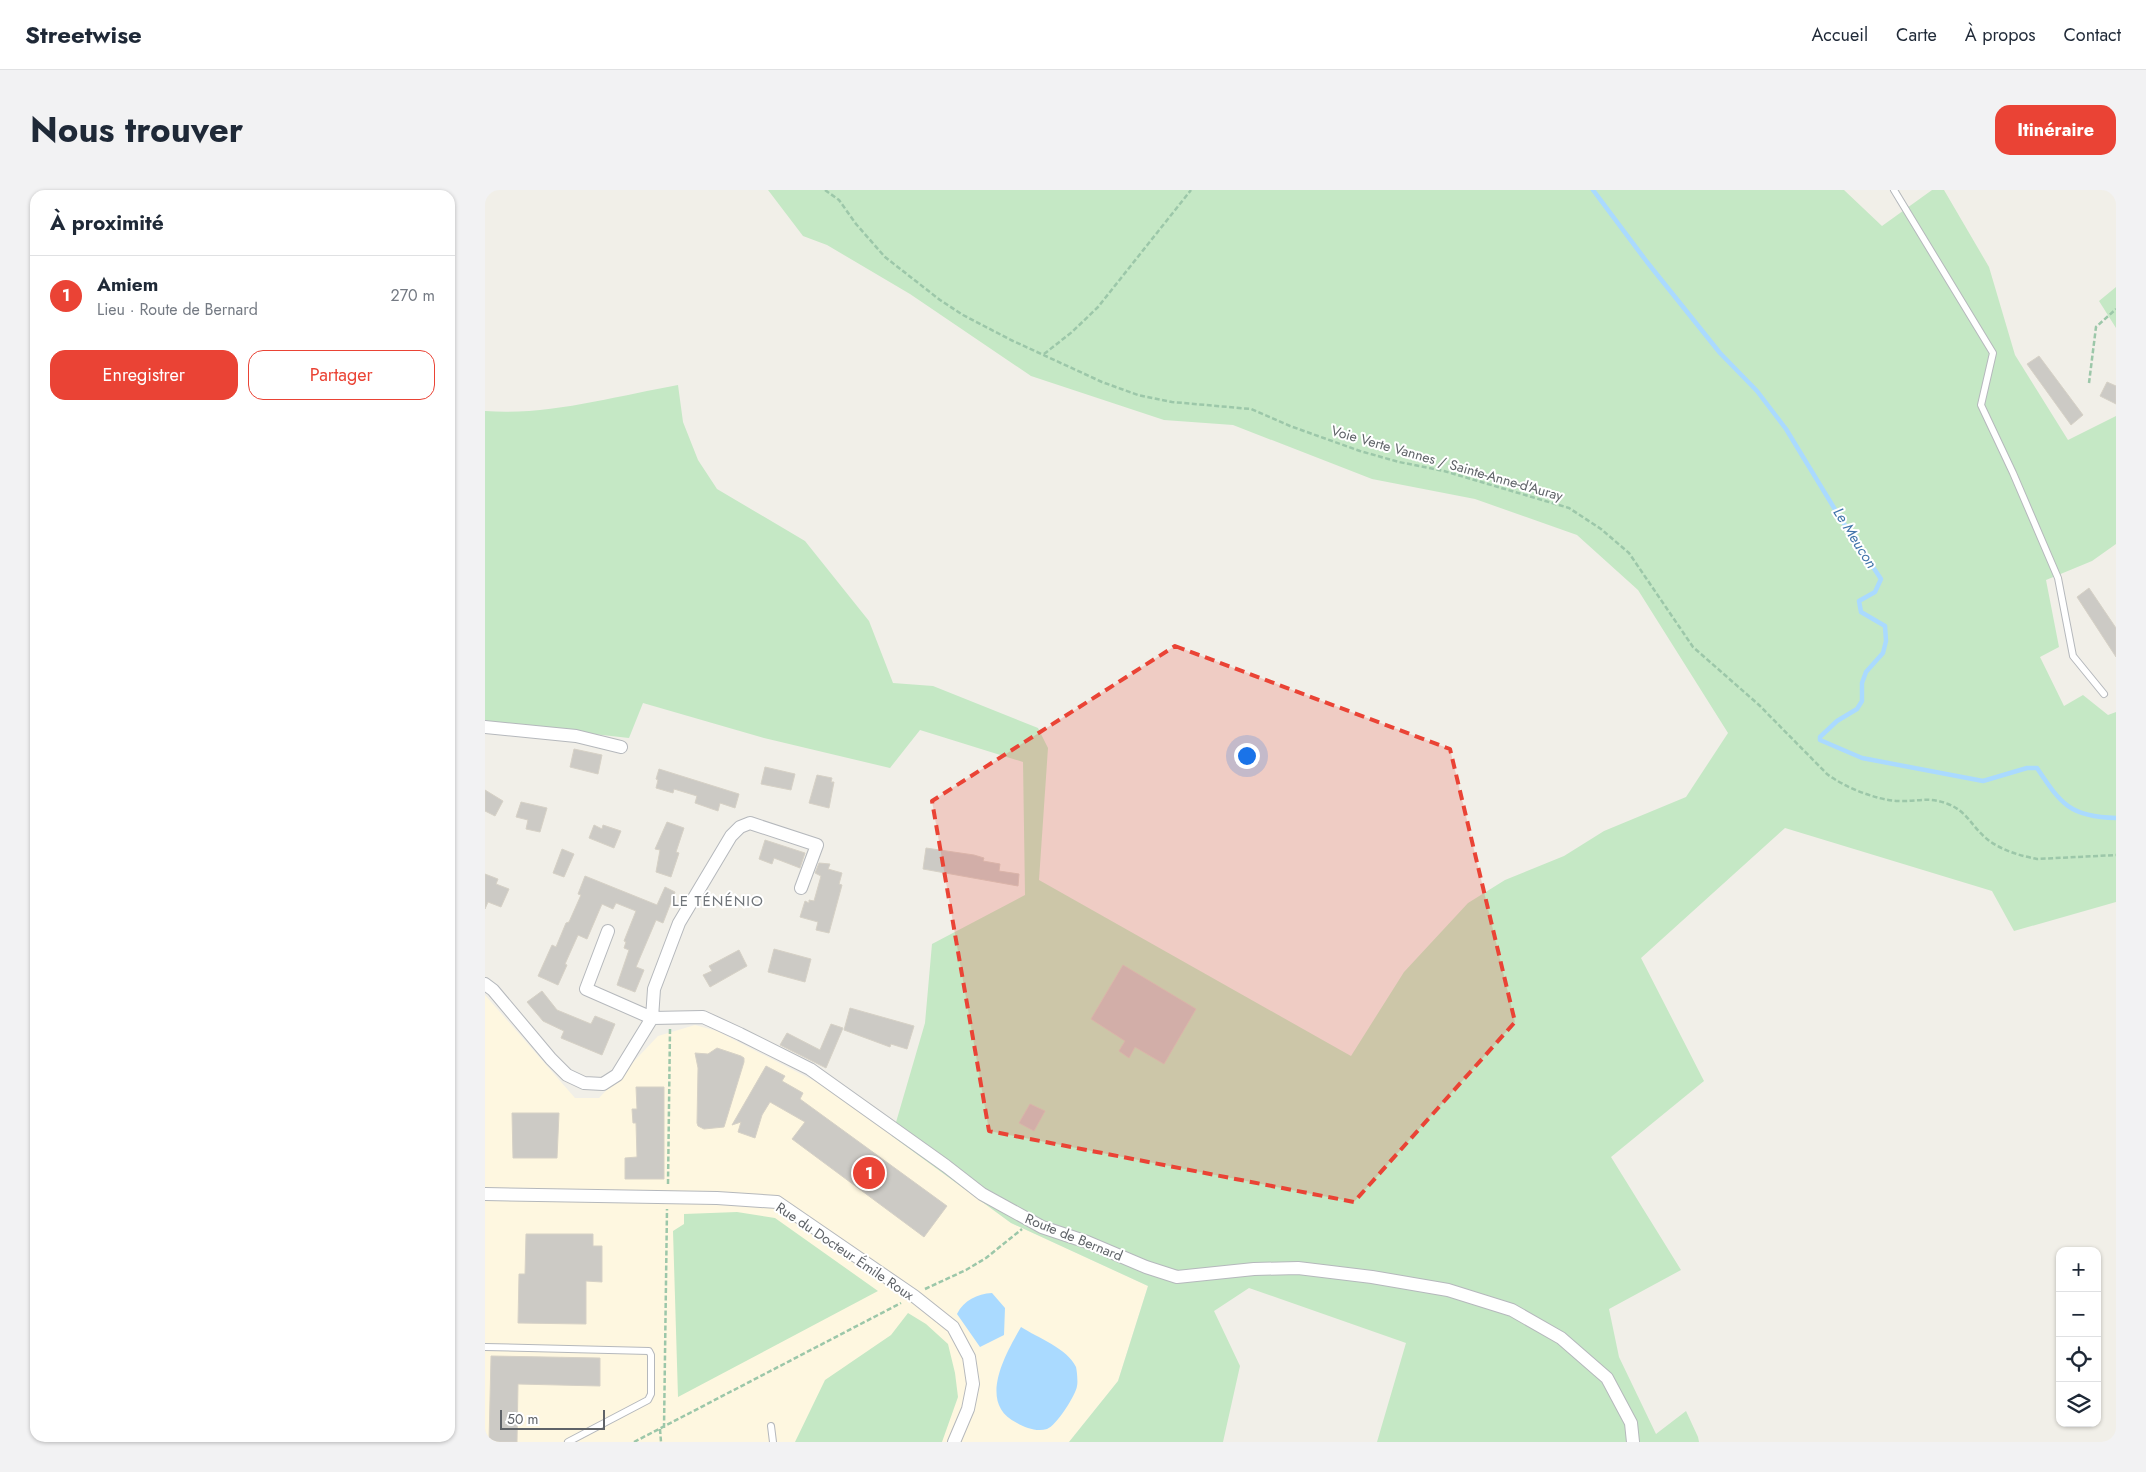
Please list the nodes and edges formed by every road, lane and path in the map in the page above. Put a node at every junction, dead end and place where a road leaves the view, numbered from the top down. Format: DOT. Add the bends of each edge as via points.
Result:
graph roads {
  1 [pos="825,190"];
  2 [pos="1191,190"];
  3 [pos="1894,190"];
  4 [pos="2116,308"];
  5 [pos="1044,354"];
  6 [pos="2089,383"];
  7 [pos="2104,694"];
  8 [pos="485,727"];
  9 [pos="621,747"];
  10 [pos="2116,855"];
  11 [pos="801,888"];
  12 [pos="608,931"];
  13 [pos="485,984"];
  14 [pos="652,1018"];
  15 [pos="670,1019"];
  16 [pos="485,1194"];
  17 [pos="667,1197"];
  18 [pos="1030,1221"];
  19 [pos="914,1296"];
  20 [pos="485,1346"];
  21 [pos="771,1426"];
  22 [pos="664,1428"];
  23 [pos="660,1429"];
  24 [pos="568,1442"];
  25 [pos="634,1442"];
  26 [pos="661,1442"];
  27 [pos="773,1442"];
  28 [pos="953,1442"];
  29 [pos="1633,1442"];
  1 -- 5 [label="path, Voie Verte Vannes / Sainte-Anne-d'Auray" via="839,200 885,257 940,300 987,328"];
  2 -- 5 [label="path" via="1098,307"];
  3 -- 7 [label="lane" via="1993,353 1981,405 2058,578 2073,656"];
  4 -- 6 [label="path" via="2096,327"];
  5 -- 10 [label="path, Voie Verte Vannes / Sainte-Anne-d'Auray" via="1102,382 1138,394 1172,402 1251,409 1360,451 1444,471 1569,508 1601,528 1624,548 1693,647 1759,705 1839,783 1885,799 1927,798 1950,805 1965,813 1989,840 2025,857 2037,860"];
  8 -- 9 [label="street" via="576,736"];
  11 -- 14 [label="street" via="817,845 750,823 740,827 731,836 679,923 654,989"];
  12 -- 14 [label="street" via="586,989"];
  13 -- 14 [label="street" via="567,1075 584,1083 603,1084 617,1075"];
  14 -- 15 [label="street, Route de Bernard"];
  15 -- 17 [label="path"];
  15 -- 18 [label="street, Route de Bernard" via="703,1017 810,1069 981,1194"];
  16 -- 17 [label="street, Rue du Docteur Émile Roux"];
  17 -- 19 [label="street, Rue du Docteur Émile Roux" via="777,1202"];
  17 -- 22 [label="path"];
  18 -- 19 [label="path" via="986,1258"];
  18 -- 29 [label="street, Route de Bernard" via="1146,1268 1177,1277 1298,1268 1448,1290 1512,1310 1561,1338 1607,1378 1631,1422"];
  19 -- 22 [label="path"];
  19 -- 28 [label="street, Rue du Docteur Émile Roux" via="953,1327 969,1357 973,1384 970,1400"];
  20 -- 24 [label="lane" via="649,1351 651,1394 648,1400"];
  21 -- 27 [label="lane"];
  22 -- 23 [label="path"];
  23 -- 25 [label="path"];
  23 -- 26 [label="path"];
}
